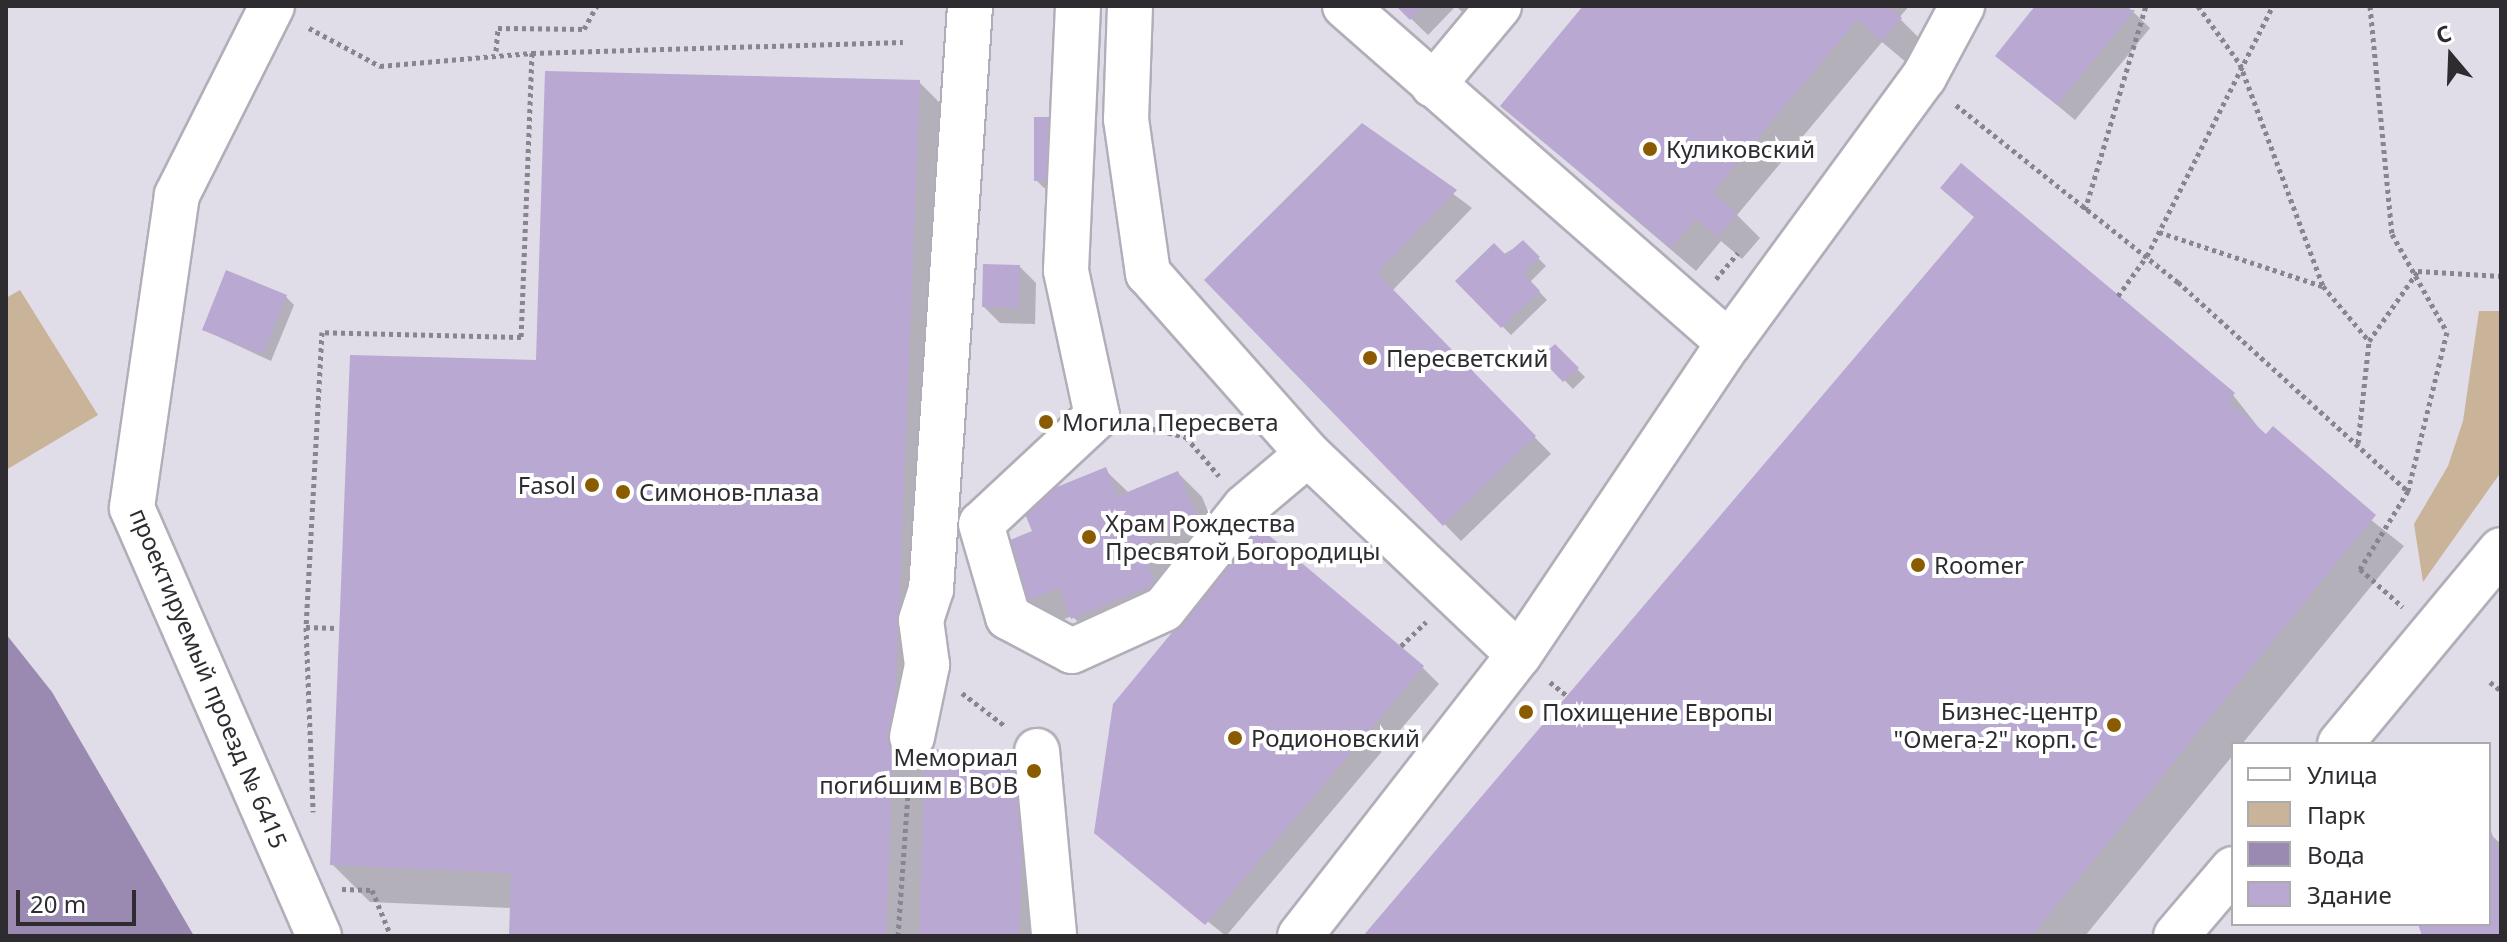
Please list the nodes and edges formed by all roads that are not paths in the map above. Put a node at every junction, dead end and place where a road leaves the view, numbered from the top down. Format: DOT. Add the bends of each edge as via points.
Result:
graph roads {
  1 [pos="970,6"];
  2 [pos="1078,6"];
  3 [pos="1130,6"];
  4 [pos="1345,6"];
  5 [pos="1499,6"];
  6 [pos="1962,6"];
  7 [pos="272,8"];
  8 [pos="1433,85"];
  9 [pos="1729,343"];
  10 [pos="1308,454"];
  11 [pos="2501,550"];
  12 [pos="999,587"];
  13 [pos="931,589"];
  14 [pos="1519,655"];
  15 [pos="912,737"];
  16 [pos="2342,742"];
  17 [pos="1037,751"];
  18 [pos="2231,871"];
  19 [pos="319,936"];
  20 [pos="1054,936"];
  21 [pos="1300,936"];
  22 [pos="2176,936"];
  1 -- 13 [label="street"];
  2 -- 12 [label="street" via="1066,271 1097,416 981,524"];
  3 -- 10 [label="street" via="1126,119 1148,273"];
  4 -- 8 [label="street"];
  5 -- 8 [label="street"];
  6 -- 9 [label="street" via="1924,77"];
  7 -- 19 [label="street, проектируемый проезд № 6415" via="177,195 132,508"];
  8 -- 9 [label="street"];
  9 -- 14 [label="street"];
  10 -- 12 [label="street" via="1245,507 1164,609 1072,651 1008,617"];
  10 -- 14 [label="street"];
  11 -- 16 [label="street"];
  12 -- 13 [label="street"];
  13 -- 15 [label="street" via="921,620 927,665"];
  14 -- 21 [label="street"];
  17 -- 20 [label="street"];
  18 -- 22 [label="street"];
}
